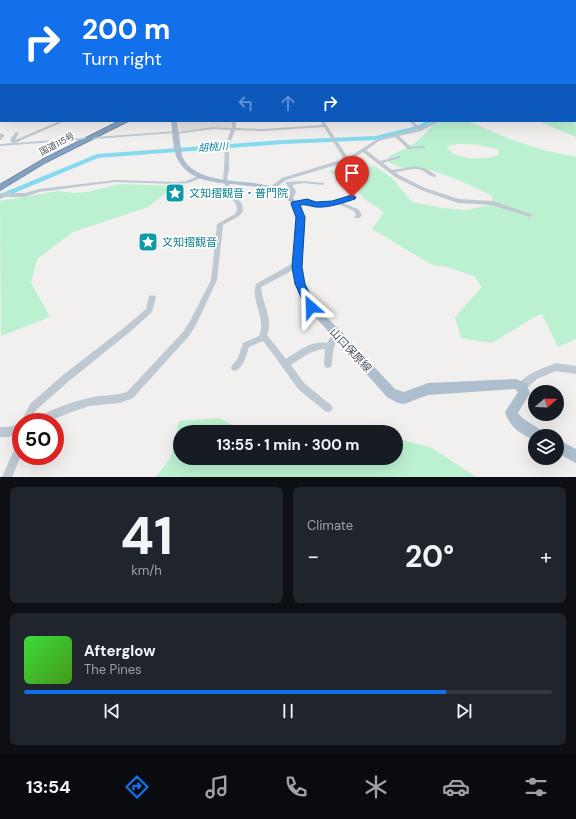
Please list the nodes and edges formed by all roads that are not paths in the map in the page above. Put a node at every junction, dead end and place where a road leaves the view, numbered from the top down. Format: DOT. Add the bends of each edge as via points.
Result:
graph roads {
  1 [pos="61,122"];
  2 [pos="122,122"];
  3 [pos="174,122"];
  4 [pos="234,122"];
  5 [pos="323,122"];
  6 [pos="412,122"];
  7 [pos="436,122"];
  8 [pos="325,126"];
  9 [pos="234,130"];
  10 [pos="420,130"];
  11 [pos="176,132"];
  12 [pos="17,133"];
  13 [pos="0,134"];
  14 [pos="395,135"];
  15 [pos="88,138"];
  16 [pos="0,139"];
  17 [pos="15,141"];
  18 [pos="8,145"];
  19 [pos="0,147"];
  20 [pos="423,147"];
  21 [pos="364,150"];
  22 [pos="398,157"];
  23 [pos="347,160"];
  24 [pos="380,162"];
  25 [pos="391,171"];
  26 [pos="200,176"];
  27 [pos="434,176"];
  28 [pos="284,180"];
  29 [pos="226,182"];
  30 [pos="290,184"];
  31 [pos="323,184"];
  32 [pos="0,188"];
  33 [pos="272,188"];
  34 [pos="0,195"];
  35 [pos="352,197"];
  36 [pos="292,201"];
  37 [pos="337,202"];
  38 [pos="529,215"];
  39 [pos="357,218"];
  40 [pos="297,264"];
  41 [pos="152,298"];
  42 [pos="336,334"];
  43 [pos="263,336"];
  44 [pos="330,347"];
  45 [pos="285,364"];
  46 [pos="328,364"];
  47 [pos="235,367"];
  48 [pos="576,370"];
  49 [pos="521,386"];
  50 [pos="328,408"];
  51 [pos="30,413"];
  52 [pos="58,413"];
  53 [pos="528,429"];
  54 [pos="12,431"];
  55 [pos="0,432"];
  56 [pos="564,450"];
  57 [pos="576,456"];
  58 [pos="13,465"];
  59 [pos="8,477"];
  1 -- 17 [label="street"];
  2 -- 15 [label="highway, 国道115号"];
  3 -- 11 [label="main road"];
  4 -- 9 [label="street"];
  5 -- 8 [label="street"];
  6 -- 10 [label="street"];
  7 -- 10 [label="street"];
  8 -- 9 [label="street"];
  8 -- 23 [label="street"];
  9 -- 11 [label="street" via="216,128"];
  9 -- 29 [label="street" via="227,146"];
  10 -- 14 [label="street"];
  11 -- 15 [label="street"];
  11 -- 26 [label="main road" via="181,160 185,166"];
  12 -- 17 [label="street" via="12,140"];
  13 -- 16 [label="street" via="4,135"];
  14 -- 20 [label="street" via="410,148"];
  14 -- 21 [label="street" via="376,141"];
  15 -- 18 [label="street"];
  15 -- 32 [label="highway, 国道115号"];
  17 -- 18 [label="street"];
  18 -- 19 [label="street"];
  21 -- 23 [label="street"];
  21 -- 24 [label="street"];
  22 -- 24 [label="street"];
  23 -- 28 [label="street"];
  24 -- 25 [label="street"];
  25 -- 27 [label="street" via="420,167"];
  25 -- 38 [label="street" via="417,186 458,201 493,203"];
  26 -- 29 [label="main road"];
  26 -- 34 [label="street" via="178,183 115,181 24,195"];
  28 -- 30 [label="street"];
  28 -- 33 [label="street"];
  29 -- 33 [label="main road"];
  29 -- 52 [label="street" via="239,204 240,211 220,224 214,280 186,334 130,395"];
  30 -- 31 [label="street"];
  30 -- 36 [label="street"];
  33 -- 36 [label="main road"];
  35 -- 37 [label="street"];
  36 -- 37 [label="street" via="315,204"];
  36 -- 40 [label="main road, 山口保原線" via="300,217"];
  37 -- 39 [label="street" via="356,210 360,215"];
  40 -- 42 [label="main road, 山口保原線" via="300,284 307,302"];
  40 -- 43 [label="street" via="258,286 266,320"];
  41 -- 51 [label="street" via="149,310 66,378 33,407"];
  42 -- 44 [label="street"];
  42 -- 49 [label="main road, 山口保原線" via="391,393 398,397 404,398 428,389 443,387 505,384"];
  43 -- 45 [label="street"];
  43 -- 47 [label="street" via="246,345 241,360"];
  44 -- 45 [label="street" via="311,348"];
  44 -- 46 [label="street"];
  45 -- 50 [label="street" via="301,386"];
  48 -- 49 [label="street" via="556,367 534,376"];
  49 -- 53 [label="main road" via="524,393 511,412 519,424"];
  54 -- 55 [label="street"];
  56 -- 57 [label="main road"];
  58 -- 59 [label="street"];
}
